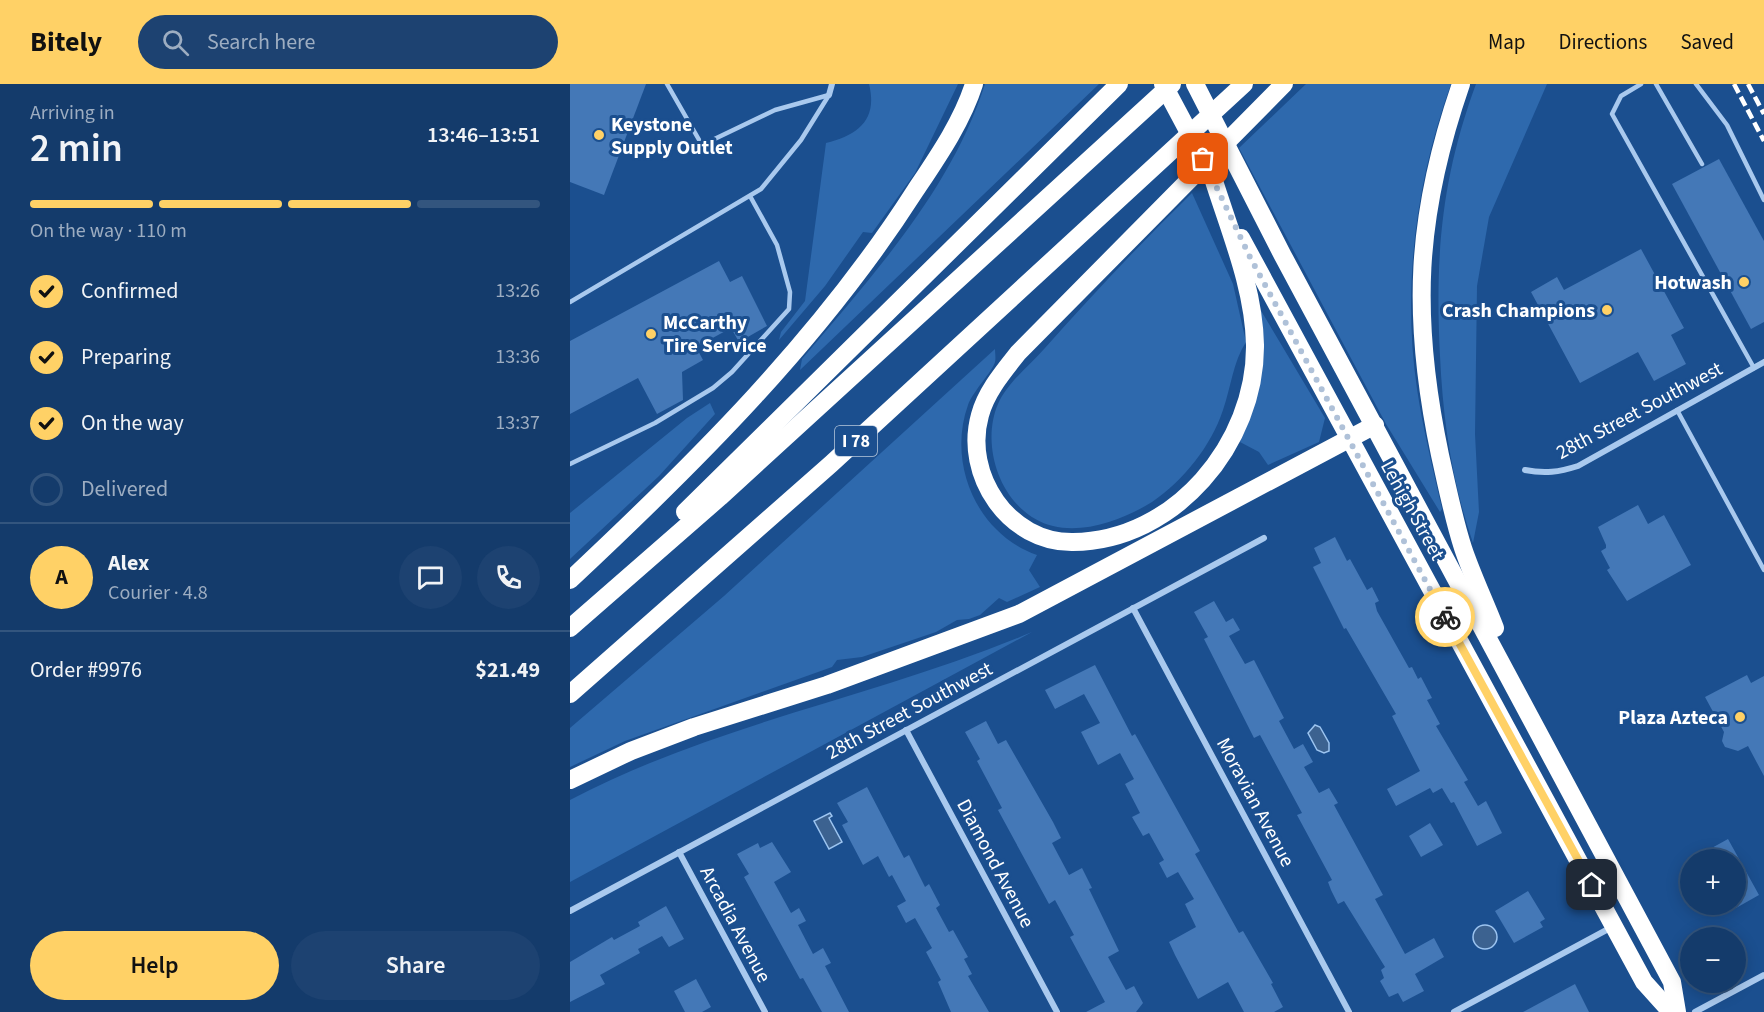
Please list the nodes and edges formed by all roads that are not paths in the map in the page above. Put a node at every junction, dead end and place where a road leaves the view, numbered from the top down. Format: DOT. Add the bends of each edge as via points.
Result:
graph roads {
  1 [pos="667,84"];
  2 [pos="832,84"];
  3 [pos="974,84"];
  4 [pos="1119,84"];
  5 [pos="1163,84"];
  6 [pos="1172,84"];
  7 [pos="1195,84"];
  8 [pos="1244,84"];
  9 [pos="1284,84"];
  10 [pos="1461,84"];
  11 [pos="1641,84"];
  12 [pos="1656,84"];
  13 [pos="1696,84"];
  14 [pos="829,95"];
  15 [pos="1702,164"];
  16 [pos="1213,178"];
  17 [pos="750,196"];
  18 [pos="1764,200"];
  19 [pos="570,303"];
  20 [pos="1764,362"];
  21 [pos="1754,368"];
  22 [pos="1677,410"];
  23 [pos="1375,425"];
  24 [pos="1348,439"];
  25 [pos="570,464"];
  26 [pos="1525,470"];
  27 [pos="1264,538"];
  28 [pos="1764,570"];
  29 [pos="570,580"];
  30 [pos="1133,608"];
  31 [pos="570,626"];
  32 [pos="570,694"];
  33 [pos="1525,702"];
  34 [pos="906,730"];
  35 [pos="570,780"];
  36 [pos="679,852"];
  37 [pos="570,911"];
  38 [pos="1614,926"];
  39 [pos="1764,975"];
  40 [pos="765,1012"];
  41 [pos="1057,1012"];
  42 [pos="1349,1012"];
  43 [pos="1454,1012"];
  44 [pos="1671,1012"];
  45 [pos="1677,1012"];
  46 [pos="1695,1012"];
  1 -- 14 [label="lane" via="702,145 774,110"];
  2 -- 14 [label="street"];
  3 -- 29 [label="highway" via="936,159 890,231 813,332 678,479"];
  4 -- 31 [label="highway"];
  5 -- 16 [label="highway, Lehigh Street"];
  6 -- 31 [label="highway, I 78" via="720,497"];
  7 -- 23 [label="highway, Lehigh Street"];
  8 -- 32 [label="highway, I 78" via="831,464"];
  9 -- 16 [label="highway" via="1018,353 992,390 980,415 981,469 988,491 1018,525 1050,540 1072,542 1141,525 1164,512 1204,479 1236,431 1253,374 1254,319"];
  10 -- 33 [label="highway" via="1428,207 1420,297 1421,341 1426,388 1454,519"];
  11 -- 21 [label="lane" via="1621,96 1612,114"];
  12 -- 15 [label="lane"];
  13 -- 18 [label="lane" via="1727,125"];
  14 -- 17 [label="lane" via="801,140 761,189"];
  16 -- 24 [label="highway, Lehigh Street" via="1250,257"];
  17 -- 19 [label="lane"];
  17 -- 25 [label="lane" via="777,245 790,292 789,309 714,388 656,423"];
  20 -- 21 [label="street, 28th Street Southwest"];
  21 -- 22 [label="street, 28th Street Southwest"];
  22 -- 26 [label="street, 28th Street Southwest" via="1561,472"];
  22 -- 28 [label="lane"];
  23 -- 24 [label="highway"];
  23 -- 33 [label="highway, Lehigh Street"];
  24 -- 35 [label="highway" via="1019,614 827,685 694,727"];
  24 -- 38 [label="highway, Lehigh Street"];
  27 -- 30 [label="street, 28th Street Southwest"];
  30 -- 34 [label="street, 28th Street Southwest"];
  30 -- 42 [label="street, Moravian Avenue"];
  33 -- 45 [label="highway, Lehigh Street" via="1672,982"];
  34 -- 36 [label="street, 28th Street Southwest"];
  34 -- 41 [label="street, Diamond Avenue"];
  36 -- 37 [label="street, 28th Street Southwest"];
  36 -- 40 [label="street, Arcadia Avenue"];
  38 -- 43 [label="street"];
  38 -- 44 [label="highway, Lehigh Street" via="1644,982"];
  39 -- 46 [label="street"];
}
